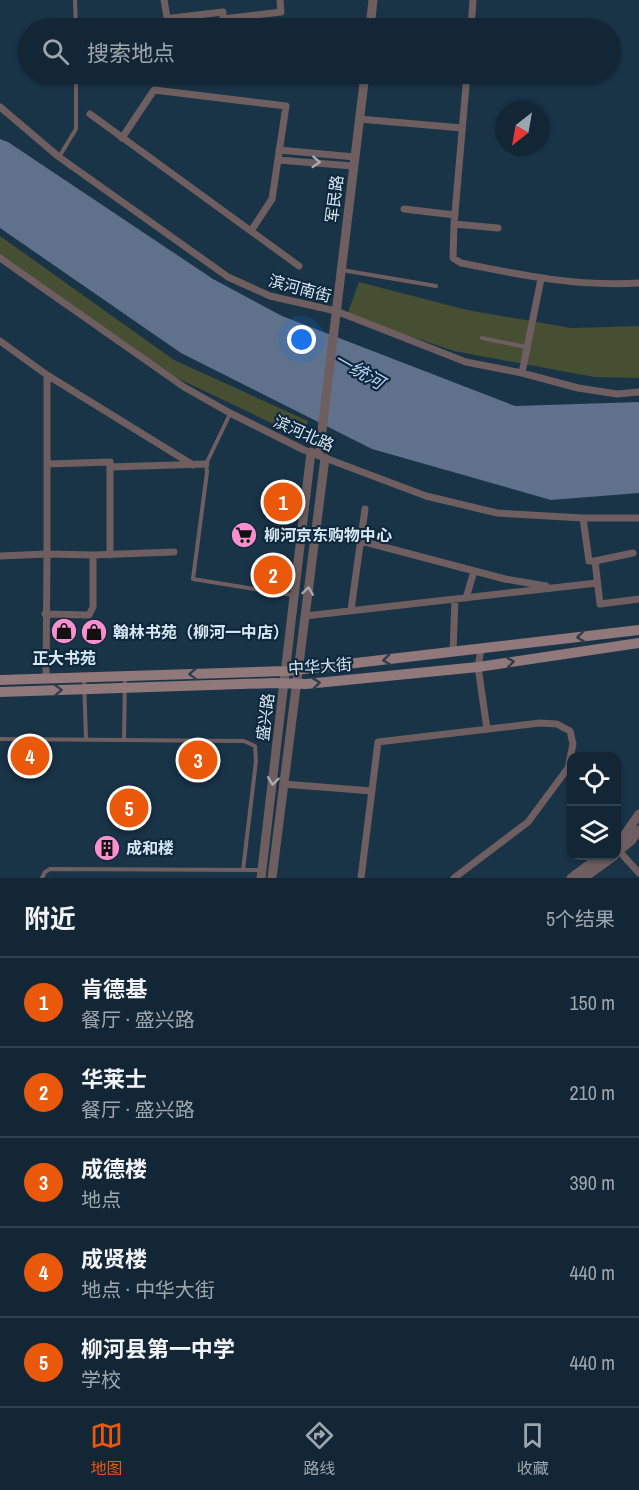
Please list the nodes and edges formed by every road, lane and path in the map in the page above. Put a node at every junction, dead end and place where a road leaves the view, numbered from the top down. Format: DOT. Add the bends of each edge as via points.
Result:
graph roads {
  1 [pos="75,0"];
  2 [pos="164,0"];
  3 [pos="280,0"];
  4 [pos="373,0"];
  5 [pos="473,0"];
  6 [pos="76,18"];
  7 [pos="165,18"];
  8 [pos="172,18"];
  9 [pos="224,18"];
  10 [pos="232,18"];
  11 [pos="371,18"];
  12 [pos="472,18"];
  13 [pos="76,84"];
  14 [pos="363,84"];
  15 [pos="466,84"];
  16 [pos="0,107"];
  17 [pos="90,114"];
  18 [pos="359,119"];
  19 [pos="462,128"];
  20 [pos="122,138"];
  21 [pos="279,150"];
  22 [pos="59,157"];
  23 [pos="278,160"];
  24 [pos="354,162"];
  25 [pos="405,209"];
  26 [pos="454,215"];
  27 [pos="454,224"];
  28 [pos="498,228"];
  29 [pos="251,231"];
  30 [pos="0,258"];
  31 [pos="299,266"];
  32 [pos="341,270"];
  33 [pos="540,279"];
  34 [pos="639,283"];
  35 [pos="436,286"];
  36 [pos="336,311"];
  37 [pos="482,338"];
  38 [pos="0,341"];
  39 [pos="527,347"];
  40 [pos="522,373"];
  41 [pos="46,375"];
  42 [pos="639,392"];
  43 [pos="230,413"];
  44 [pos="318,455"];
  45 [pos="47,464"];
  46 [pos="206,464"];
  47 [pos="193,465"];
  48 [pos="110,467"];
  49 [pos="365,509"];
  50 [pos="583,518"];
  51 [pos="639,518"];
  52 [pos="361,541"];
  53 [pos="174,552"];
  54 [pos="633,553"];
  55 [pos="47,554"];
  56 [pos="93,555"];
  57 [pos="110,555"];
  58 [pos="0,556"];
  59 [pos="595,561"];
  60 [pos="474,571"];
  61 [pos="597,583"];
  62 [pos="555,588"];
  63 [pos="294,596"];
  64 [pos="466,597"];
  65 [pos="455,599"];
  66 [pos="639,599"];
  67 [pos="351,610"];
  68 [pos="45,614"];
  69 [pos="305,616"];
  70 [pos="639,630"];
  71 [pos="639,643"];
  72 [pos="481,649"];
  73 [pos="453,652"];
  74 [pos="478,667"];
  75 [pos="298,670"];
  76 [pos="285,671"];
  77 [pos="125,676"];
  78 [pos="84,678"];
  79 [pos="46,679"];
  80 [pos="0,680"];
  81 [pos="290,684"];
  82 [pos="125,688"];
  83 [pos="84,690"];
  84 [pos="0,692"];
  85 [pos="487,729"];
  86 [pos="0,739"];
  87 [pos="87,739"];
  88 [pos="124,739"];
  89 [pos="283,784"];
  90 [pos="372,791"];
  91 [pos="639,814"];
  92 [pos="639,830"];
  93 [pos="621,841"];
  94 [pos="621,847"];
  95 [pos="621,855"];
  96 [pos="594,860"];
  97 [pos="605,860"];
  98 [pos="243,870"];
  99 [pos="639,873"];
  100 [pos="262,874"];
  101 [pos="42,878"];
  102 [pos="272,878"];
  103 [pos="361,878"];
  104 [pos="454,878"];
  105 [pos="571,878"];
  106 [pos="584,878"];
  1 -- 6 [label="lane"];
  2 -- 7 [label="street"];
  3 -- 10 [label="street" via="281,12"];
  4 -- 11 [label="street"];
  5 -- 12 [label="street"];
  8 -- 9 [label="street" via="223,12"];
  13 -- 22 [label="lane" via="76,129"];
  14 -- 18 [label="street, 军民路"];
  15 -- 19 [label="street"];
  16 -- 22 [label="street, 滨河南街"];
  17 -- 20 [label="street"];
  18 -- 19 [label="street"];
  18 -- 24 [label="street, 军民路"];
  19 -- 26 [label="street"];
  20 -- 21 [label="street" via="154,90 286,106"];
  20 -- 29 [label="street"];
  21 -- 23 [label="street"];
  21 -- 24 [label="street"];
  22 -- 36 [label="street, 滨河南街" via="228,278 270,296"];
  23 -- 24 [label="street, one-way"];
  23 -- 29 [label="street" via="272,199"];
  24 -- 32 [label="street, 军民路"];
  25 -- 26 [label="street"];
  26 -- 27 [label="street"];
  27 -- 28 [label="street"];
  27 -- 33 [label="street" via="453,258"];
  29 -- 31 [label="street"];
  30 -- 43 [label="street, 滨河北路" via="160,371"];
  32 -- 35 [label="lane"];
  32 -- 36 [label="street, 军民路"];
  33 -- 34 [label="street" via="612,285"];
  33 -- 39 [label="street"];
  36 -- 40 [label="street, 滨河南街" via="466,362"];
  36 -- 44 [label="street, 军民路"];
  37 -- 39 [label="lane"];
  38 -- 41 [label="street"];
  39 -- 40 [label="street"];
  40 -- 42 [label="street, 滨河南街" via="578,388 617,394"];
  41 -- 45 [label="street"];
  41 -- 47 [label="street"];
  43 -- 44 [label="street, 滨河北路"];
  43 -- 46 [label="lane"];
  44 -- 50 [label="street, 滨河北路" via="426,496 497,513"];
  44 -- 63 [label="street, 盛兴路"];
  69 -- 44 [label="street, 盛兴路, one-way"];
  45 -- 48 [label="street" via="110,462"];
  45 -- 55 [label="street"];
  46 -- 47 [label="street"];
  46 -- 63 [label="lane" via="193,579"];
  47 -- 48 [label="street"];
  48 -- 57 [label="street"];
  49 -- 52 [label="street"];
  50 -- 51 [label="street, 滨河北路"];
  50 -- 59 [label="street" via="589,561"];
  52 -- 60 [label="street"];
  52 -- 67 [label="street"];
  53 -- 57 [label="street"];
  54 -- 59 [label="street"];
  55 -- 56 [label="street"];
  55 -- 58 [label="street"];
  55 -- 68 [label="street"];
  56 -- 57 [label="street"];
  56 -- 68 [label="street" via="93,607 88,615"];
  59 -- 61 [label="street"];
  60 -- 62 [label="street"];
  60 -- 64 [label="street"];
  61 -- 62 [label="street"];
  61 -- 66 [label="street" via="600,604"];
  62 -- 64 [label="street"];
  63 -- 76 [label="street, 盛兴路"];
  64 -- 65 [label="street"];
  65 -- 67 [label="street"];
  65 -- 73 [label="street"];
  67 -- 69 [label="street"];
  68 -- 79 [label="street"];
  69 -- 75 [label="street, 盛兴路"];
  70 -- 72 [label="main road, 中华大街, one-way"];
  74 -- 71 [label="main road, 中华大街, one-way"];
  72 -- 73 [label="main road, 中华大街"];
  72 -- 74 [label="street"];
  73 -- 75 [label="main road, 中华大街, one-way"];
  81 -- 74 [label="main road, 中华大街, one-way"];
  74 -- 85 [label="street"];
  75 -- 76 [label="main road, 中华大街"];
  75 -- 81 [label="street, 盛兴路"];
  76 -- 77 [label="main road, 中华大街, one-way"];
  76 -- 81 [label="street, 盛兴路"];
  77 -- 78 [label="main road, 中华大街"];
  77 -- 82 [label="lane"];
  78 -- 79 [label="main road, 中华大街"];
  78 -- 83 [label="lane"];
  79 -- 80 [label="main road, 中华大街"];
  81 -- 82 [label="main road, 中华大街"];
  81 -- 89 [label="street, 盛兴路"];
  81 -- 100 [label="street, 盛兴路, one-way"];
  82 -- 83 [label="main road, 中华大街"];
  82 -- 88 [label="lane"];
  84 -- 83 [label="main road, 中华大街, one-way"];
  83 -- 87 [label="lane"];
  85 -- 90 [label="street" via="378,742"];
  85 -- 104 [label="street" via="557,724 570,731 573,744 568,768 528,822"];
  86 -- 87 [label="lane"];
  87 -- 88 [label="lane"];
  88 -- 98 [label="lane" via="244,741 255,746"];
  89 -- 90 [label="street"];
  89 -- 102 [label="street, 盛兴路"];
  90 -- 103 [label="street"];
  91 -- 93 [label="street"];
  92 -- 94 [label="street"];
  95 -- 99 [label="street"];
  96 -- 105 [label="street"];
  97 -- 106 [label="street"];
  98 -- 100 [label="lane"];
  98 -- 101 [label="lane" via="50,869"];
}
